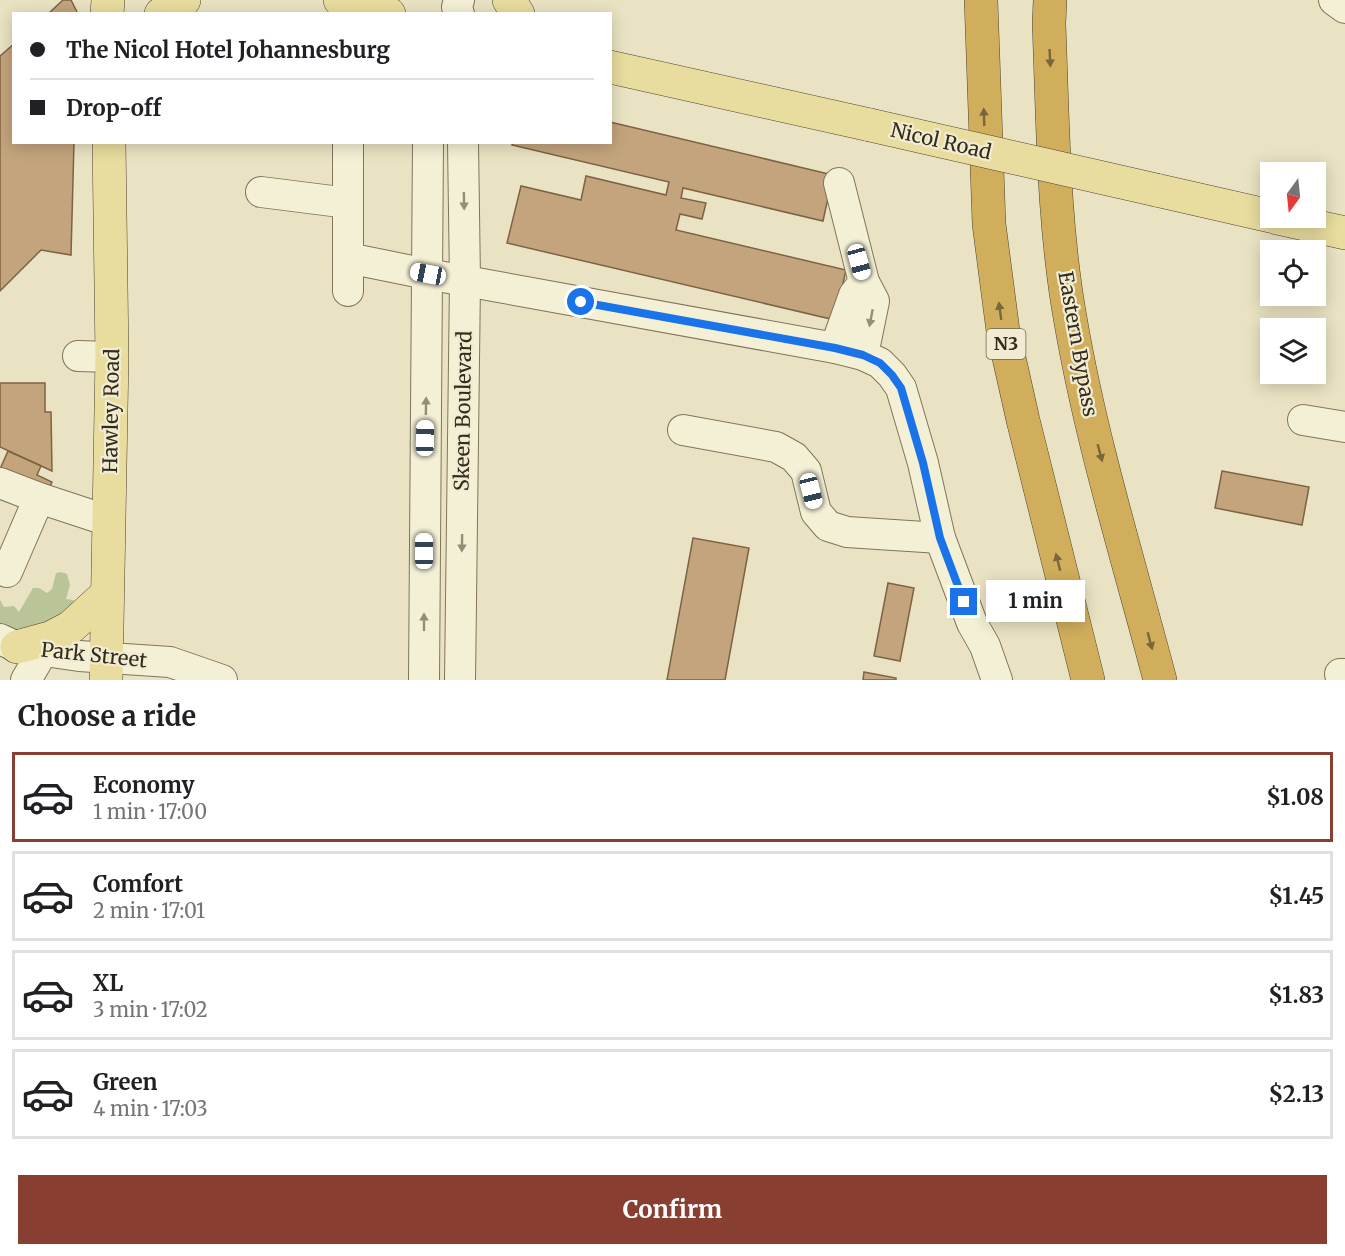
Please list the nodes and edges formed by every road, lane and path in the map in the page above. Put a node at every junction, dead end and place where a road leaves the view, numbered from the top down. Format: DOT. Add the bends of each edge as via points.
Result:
graph roads {
  1 [pos="184,0"];
  2 [pos="347,0"];
  3 [pos="981,0"];
  4 [pos="1050,0"];
  5 [pos="1334,0"];
  6 [pos="1345,8"];
  7 [pos="164,12"];
  8 [pos="382,12"];
  9 [pos="612,67"];
  10 [pos="109,144"];
  11 [pos="348,144"];
  12 [pos="428,144"];
  13 [pos="463,144"];
  14 [pos="838,183"];
  15 [pos="261,192"];
  16 [pos="348,203"];
  17 [pos="1260,214"];
  18 [pos="1322,228"];
  19 [pos="1345,233"];
  20 [pos="348,258"];
  21 [pos="428,274"];
  22 [pos="465,281"];
  23 [pos="348,291"];
  24 [pos="849,351"];
  25 [pos="78,356"];
  26 [pos="112,357"];
  27 [pos="1303,420"];
  28 [pos="1345,427"];
  29 [pos="683,430"];
  30 [pos="0,483"];
  31 [pos="462,493"];
  32 [pos="39,498"];
  33 [pos="424,508"];
  34 [pos="109,521"];
  35 [pos="940,538"];
  36 [pos="7,572"];
  37 [pos="107,594"];
  38 [pos="20,646"];
  39 [pos="106,669"];
  40 [pos="26,680"];
  41 [pos="222,680"];
  42 [pos="424,680"];
  43 [pos="459,680"];
  44 [pos="997,680"];
  45 [pos="1088,680"];
  46 [pos="1160,680"];
  1 -- 7 [label="main road"];
  2 -- 8 [label="main road"];
  45 -- 3 [label="highway, N3, one-way" via="1003,330 989,224"];
  4 -- 46 [label="highway, Eastern Bypass, one-way" via="1057,209 1070,321 1087,406"];
  5 -- 6 [label="street"];
  9 -- 17 [label="main road, Nicol Road, bridge"];
  10 -- 26 [label="main road, Hawley Road"];
  11 -- 16 [label="street"];
  12 -- 21 [label="street, Skeen Boulevard"];
  13 -- 22 [label="street, Skeen Boulevard, one-way"];
  14 -- 24 [label="street" via="864,282 854,295"];
  15 -- 16 [label="street"];
  16 -- 20 [label="street"];
  18 -- 19 [label="main road"];
  20 -- 21 [label="street"];
  20 -- 23 [label="street"];
  21 -- 22 [label="street"];
  33 -- 21 [label="street, Skeen Boulevard, one-way"];
  22 -- 24 [label="street"];
  22 -- 31 [label="street, Skeen Boulevard"];
  24 -- 35 [label="street" via="880,363 901,388"];
  25 -- 26 [label="street"];
  26 -- 34 [label="main road, Hawley Road"];
  27 -- 28 [label="street"];
  29 -- 35 [label="street" via="776,447 794,457 806,471 816,512 828,526 847,532"];
  30 -- 32 [label="street"];
  31 -- 33 [label="street"];
  31 -- 43 [label="street, Skeen Boulevard, one-way"];
  32 -- 34 [label="street"];
  32 -- 36 [label="street"];
  42 -- 33 [label="street, Skeen Boulevard, one-way"];
  34 -- 37 [label="main road, Hawley Road"];
  35 -- 44 [label="street"];
  37 -- 38 [label="main road" via="71,627"];
  37 -- 39 [label="main road, Hawley Road"];
  38 -- 39 [label="street, Park Street"];
  38 -- 40 [label="street"];
  39 -- 41 [label="street, Park Street" via="170,662"];
}
